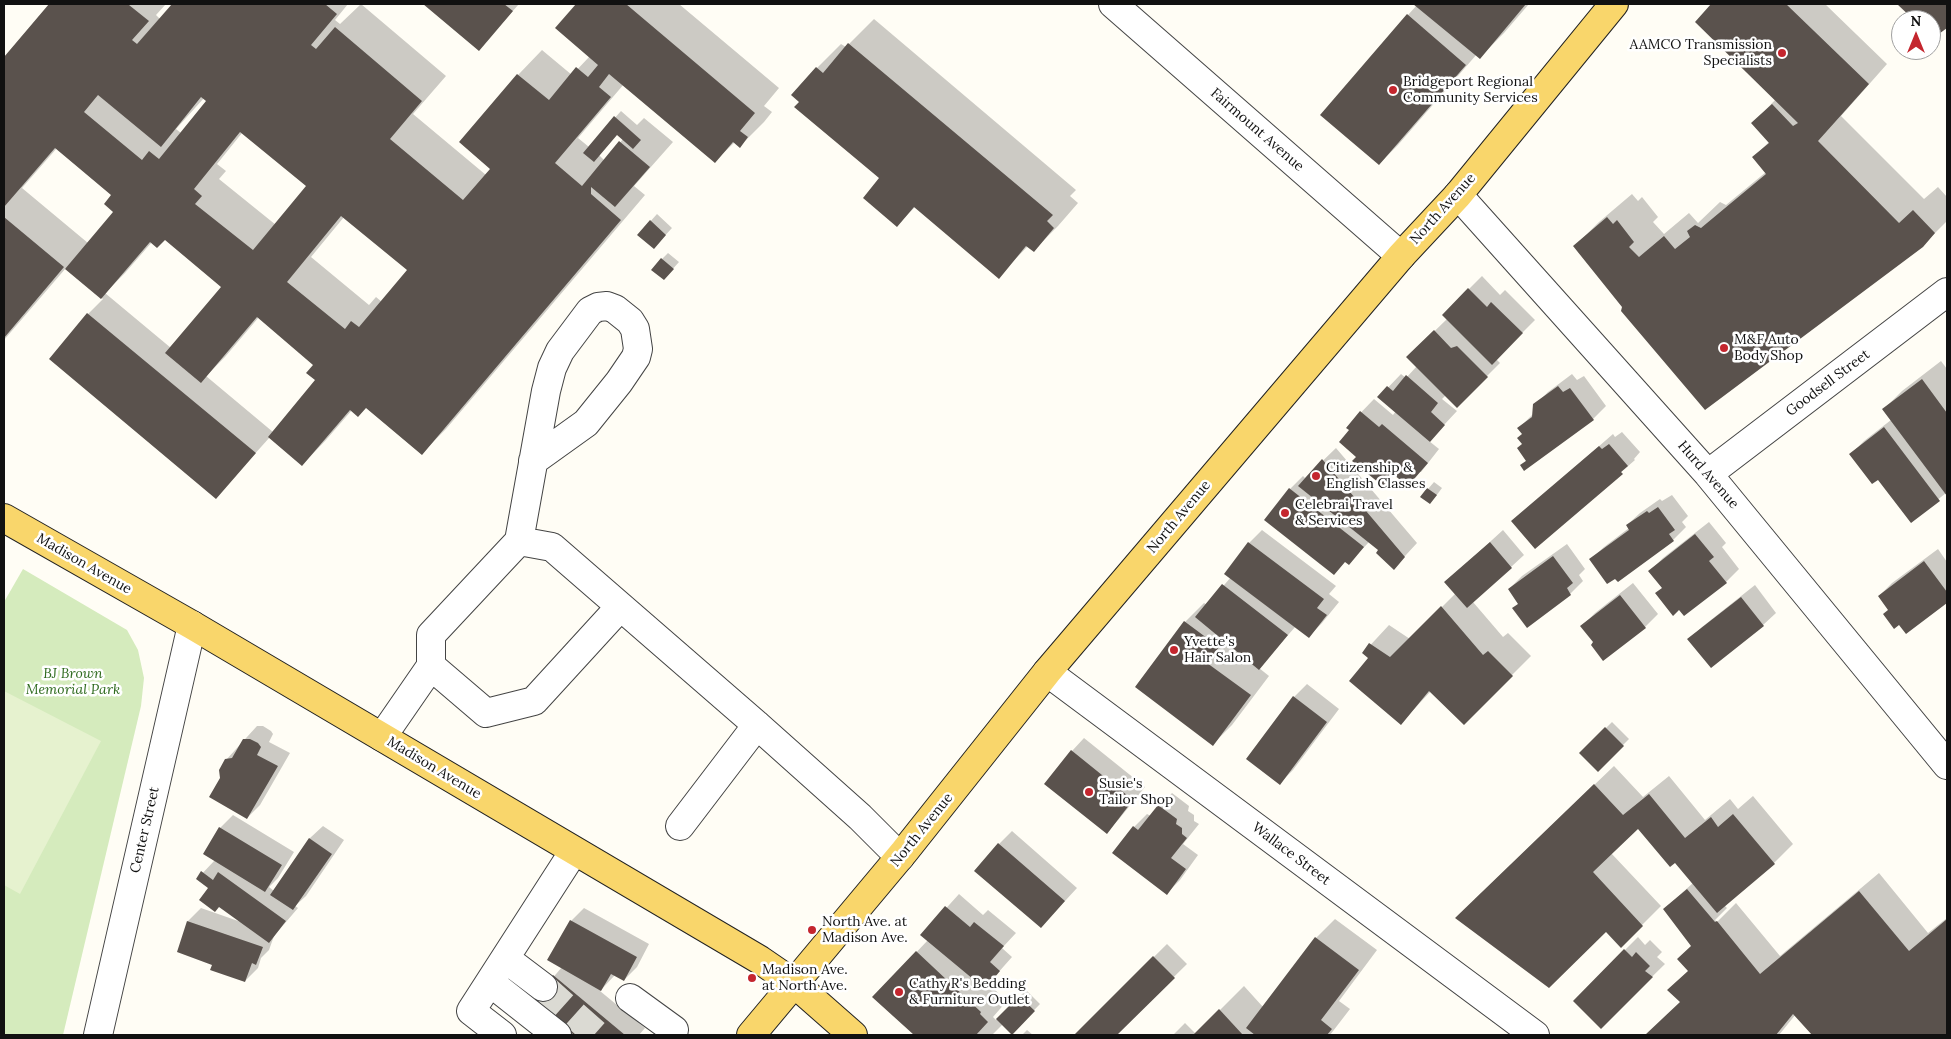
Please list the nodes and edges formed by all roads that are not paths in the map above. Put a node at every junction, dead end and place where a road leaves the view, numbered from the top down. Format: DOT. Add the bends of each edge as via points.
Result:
graph roads {
  1 [pos="1113,4"];
  2 [pos="1614,4"];
  3 [pos="1458,195"];
  4 [pos="1401,256"];
  5 [pos="1947,292"];
  6 [pos="534,460"];
  7 [pos="1708,474"];
  8 [pos="6,525"];
  9 [pos="519,541"];
  10 [pos="620,606"];
  11 [pos="192,625"];
  12 [pos="430,666"];
  13 [pos="1047,672"];
  14 [pos="757,725"];
  15 [pos="382,737"];
  16 [pos="1947,765"];
  17 [pos="680,826"];
  18 [pos="574,851"];
  19 [pos="900,857"];
  20 [pos="506,959"];
  21 [pos="491,983"];
  22 [pos="795,984"];
  23 [pos="543,987"];
  24 [pos="630,998"];
  25 [pos="98,1035"];
  26 [pos="502,1035"];
  27 [pos="557,1035"];
  28 [pos="670,1035"];
  29 [pos="751,1035"];
  30 [pos="853,1035"];
  31 [pos="1535,1035"];
  1 -- 4 [label="street, Fairmount Avenue"];
  2 -- 3 [label="main road, North Avenue"];
  3 -- 4 [label="main road, North Avenue"];
  3 -- 7 [label="street, Hurd Avenue"];
  4 -- 13 [label="main road, North Avenue"];
  5 -- 7 [label="street, Goodsell Street"];
  6 -- 6 [label="street" via="546,391 560,351 590,311 607,306 615,310 635,329 638,337 636,357 586,423"];
  6 -- 9 [label="street"];
  7 -- 16 [label="street, Hurd Avenue"];
  8 -- 11 [label="main road, Madison Avenue"];
  9 -- 10 [label="street" via="552,548"];
  9 -- 12 [label="street" via="430,635"];
  10 -- 12 [label="street" via="534,701 486,713"];
  10 -- 14 [label="street"];
  11 -- 15 [label="main road, Madison Avenue"];
  11 -- 25 [label="street, Center Street"];
  12 -- 15 [label="street"];
  13 -- 19 [label="main road, North Avenue"];
  13 -- 31 [label="street, Wallace Street"];
  14 -- 17 [label="street"];
  14 -- 19 [label="street"];
  15 -- 18 [label="main road, Madison Avenue"];
  18 -- 20 [label="street"];
  18 -- 22 [label="main road, Madison Avenue" via="760,960"];
  19 -- 22 [label="main road, North Avenue"];
  20 -- 21 [label="street"];
  20 -- 23 [label="street"];
  21 -- 26 [label="street" via="471,1011"];
  21 -- 27 [label="street"];
  22 -- 29 [label="main road, North Avenue"];
  22 -- 30 [label="main road, Madison Avenue"];
  24 -- 28 [label="street" via="674,1030"];
}
